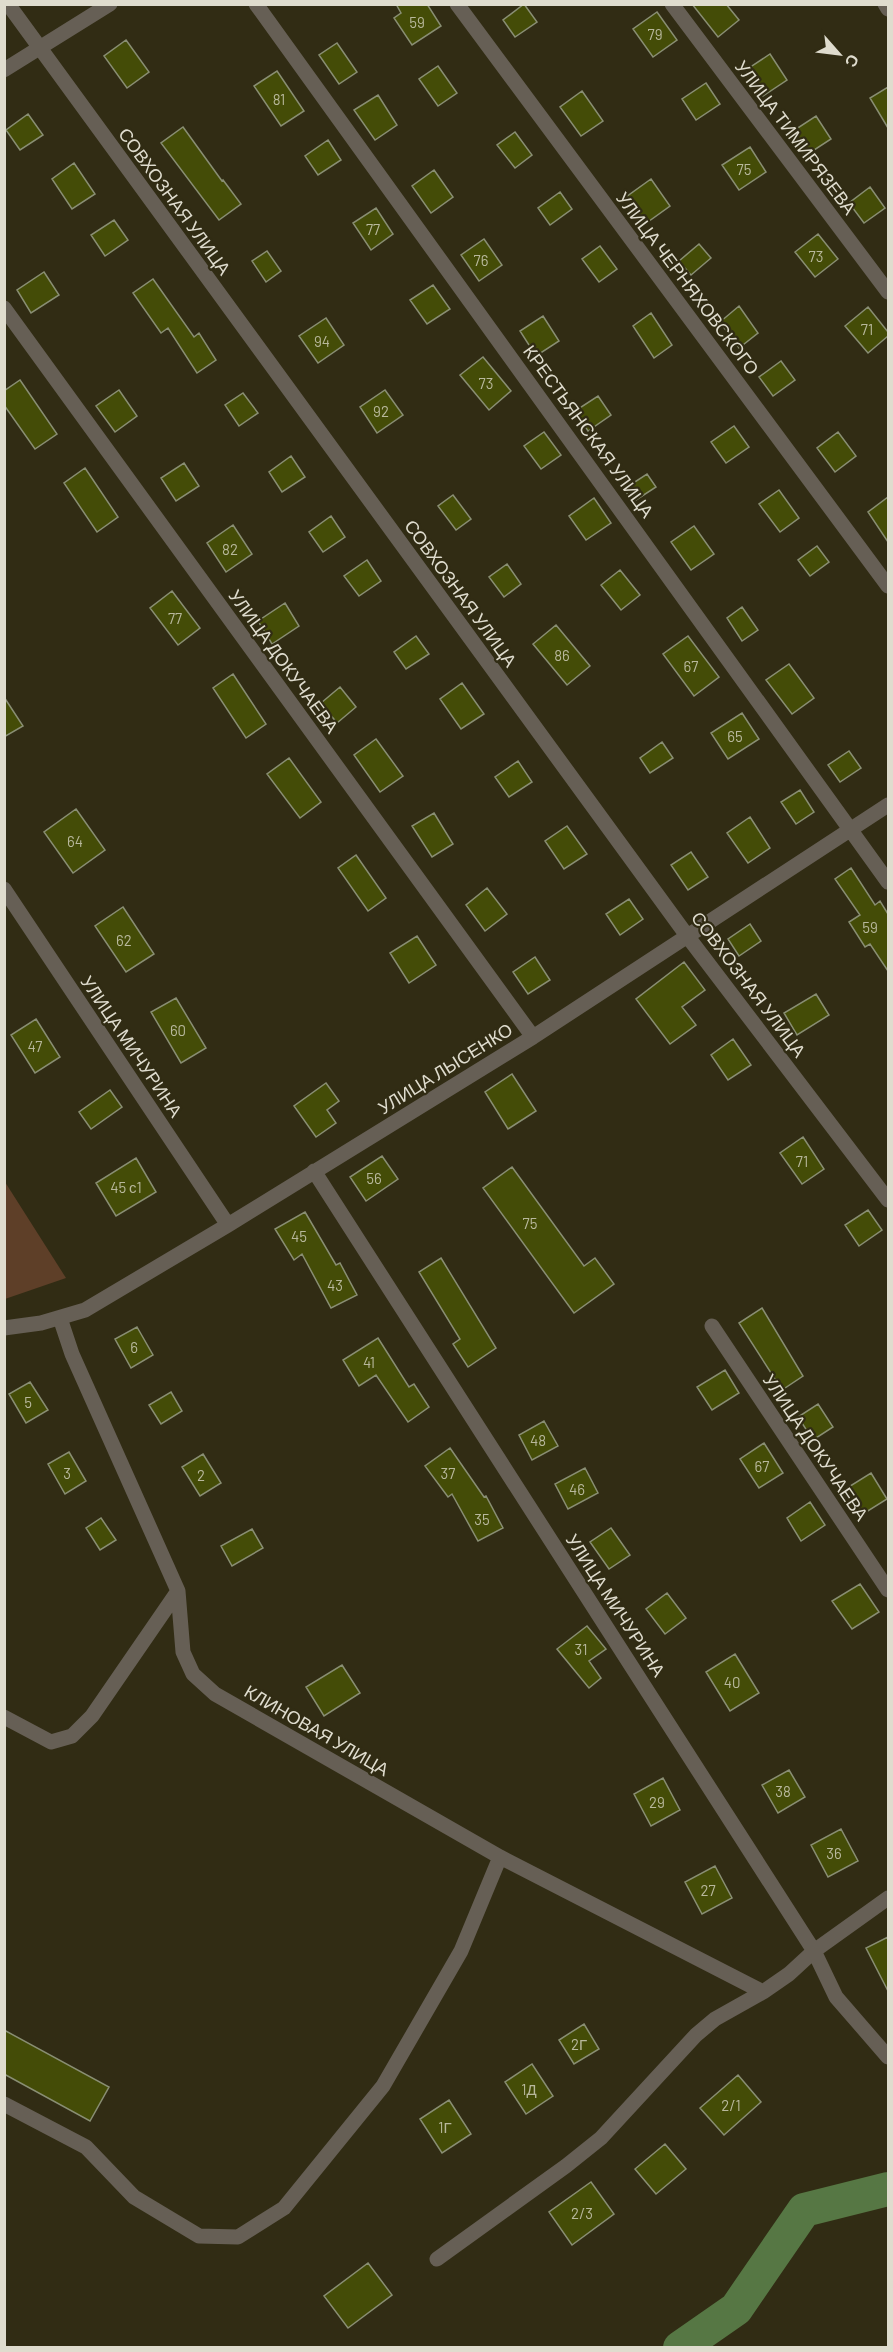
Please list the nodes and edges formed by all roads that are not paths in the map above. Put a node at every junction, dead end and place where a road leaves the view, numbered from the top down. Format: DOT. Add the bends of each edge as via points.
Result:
graph roads {
  1 [pos="8,4"];
  2 [pos="110,4"];
  3 [pos="256,4"];
  4 [pos="457,4"];
  5 [pos="672,4"];
  6 [pos="885,4"];
  7 [pos="888,9"];
  8 [pos="40,50"];
  9 [pos="4,70"];
  10 [pos="888,292"];
  11 [pos="4,308"];
  12 [pos="888,585"];
  13 [pos="888,805"];
  14 [pos="852,829"];
  15 [pos="888,882"];
  16 [pos="4,889"];
  17 [pos="688,937"];
  18 [pos="533,1037"];
  19 [pos="314,1171"];
  20 [pos="888,1200"];
  21 [pos="228,1225"];
  22 [pos="60,1318"];
  23 [pos="712,1326"];
  24 [pos="4,1329"];
  25 [pos="888,1590"];
  26 [pos="178,1591"];
  27 [pos="4,1717"];
  28 [pos="500,1857"];
  29 [pos="888,1898"];
  30 [pos="814,1951"];
  31 [pos="764,1992"];
  32 [pos="888,2057"];
  33 [pos="4,2104"];
  34 [pos="437,2259"];
  1 -- 8 [label="street, СОВХОЗНАЯ УЛИЦА"];
  2 -- 8 [label="street"];
  3 -- 14 [label="street, КРЕСТЬЯНСКАЯ УЛИЦА"];
  4 -- 12 [label="street, УЛИЦА ЧЕРНЯХОВСКОГО"];
  5 -- 10 [label="street, УЛИЦА ТИМИРЯЗЕВА"];
  6 -- 7 [label="street"];
  8 -- 9 [label="street"];
  8 -- 17 [label="street, СОВХОЗНАЯ УЛИЦА"];
  11 -- 18 [label="street, УЛИЦА ДОКУЧАЕВА"];
  13 -- 14 [label="street, УЛИЦА ЛЫСЕНКО"];
  14 -- 15 [label="street, КРЕСТЬЯНСКАЯ УЛИЦА"];
  14 -- 17 [label="street, УЛИЦА ЛЫСЕНКО"];
  16 -- 21 [label="street, УЛИЦА МИЧУРИНА"];
  17 -- 18 [label="street, УЛИЦА ЛЫСЕНКО"];
  17 -- 20 [label="street, СОВХОЗНАЯ УЛИЦА"];
  18 -- 19 [label="street, УЛИЦА ЛЫСЕНКО"];
  19 -- 21 [label="street, УЛИЦА ЛЫСЕНКО"];
  19 -- 30 [label="street, УЛИЦА МИЧУРИНА"];
  21 -- 22 [label="street, УЛИЦА ЛЫСЕНКО" via="85,1310"];
  22 -- 24 [label="street, УЛИЦА ЛЫСЕНКО"];
  22 -- 26 [label="street, КЛИНОВАЯ УЛИЦА" via="72,1354"];
  23 -- 25 [label="street, УЛИЦА ДОКУЧАЕВА"];
  26 -- 27 [label="street" via="92,1716 72,1736 51,1742"];
  26 -- 28 [label="street, КЛИНОВАЯ УЛИЦА" via="183,1652 193,1674 215,1694"];
  28 -- 31 [label="street, КЛИНОВАЯ УЛИЦА"];
  28 -- 33 [label="street" via="461,1951 383,2086 284,2208 238,2237 199,2236 134,2197 86,2147"];
  29 -- 30 [label="street"];
  30 -- 31 [label="street"];
  30 -- 32 [label="street, УЛИЦА МИЧУРИНА" via="836,1997"];
  31 -- 34 [label="street" via="696,2034 601,2138"];
}
